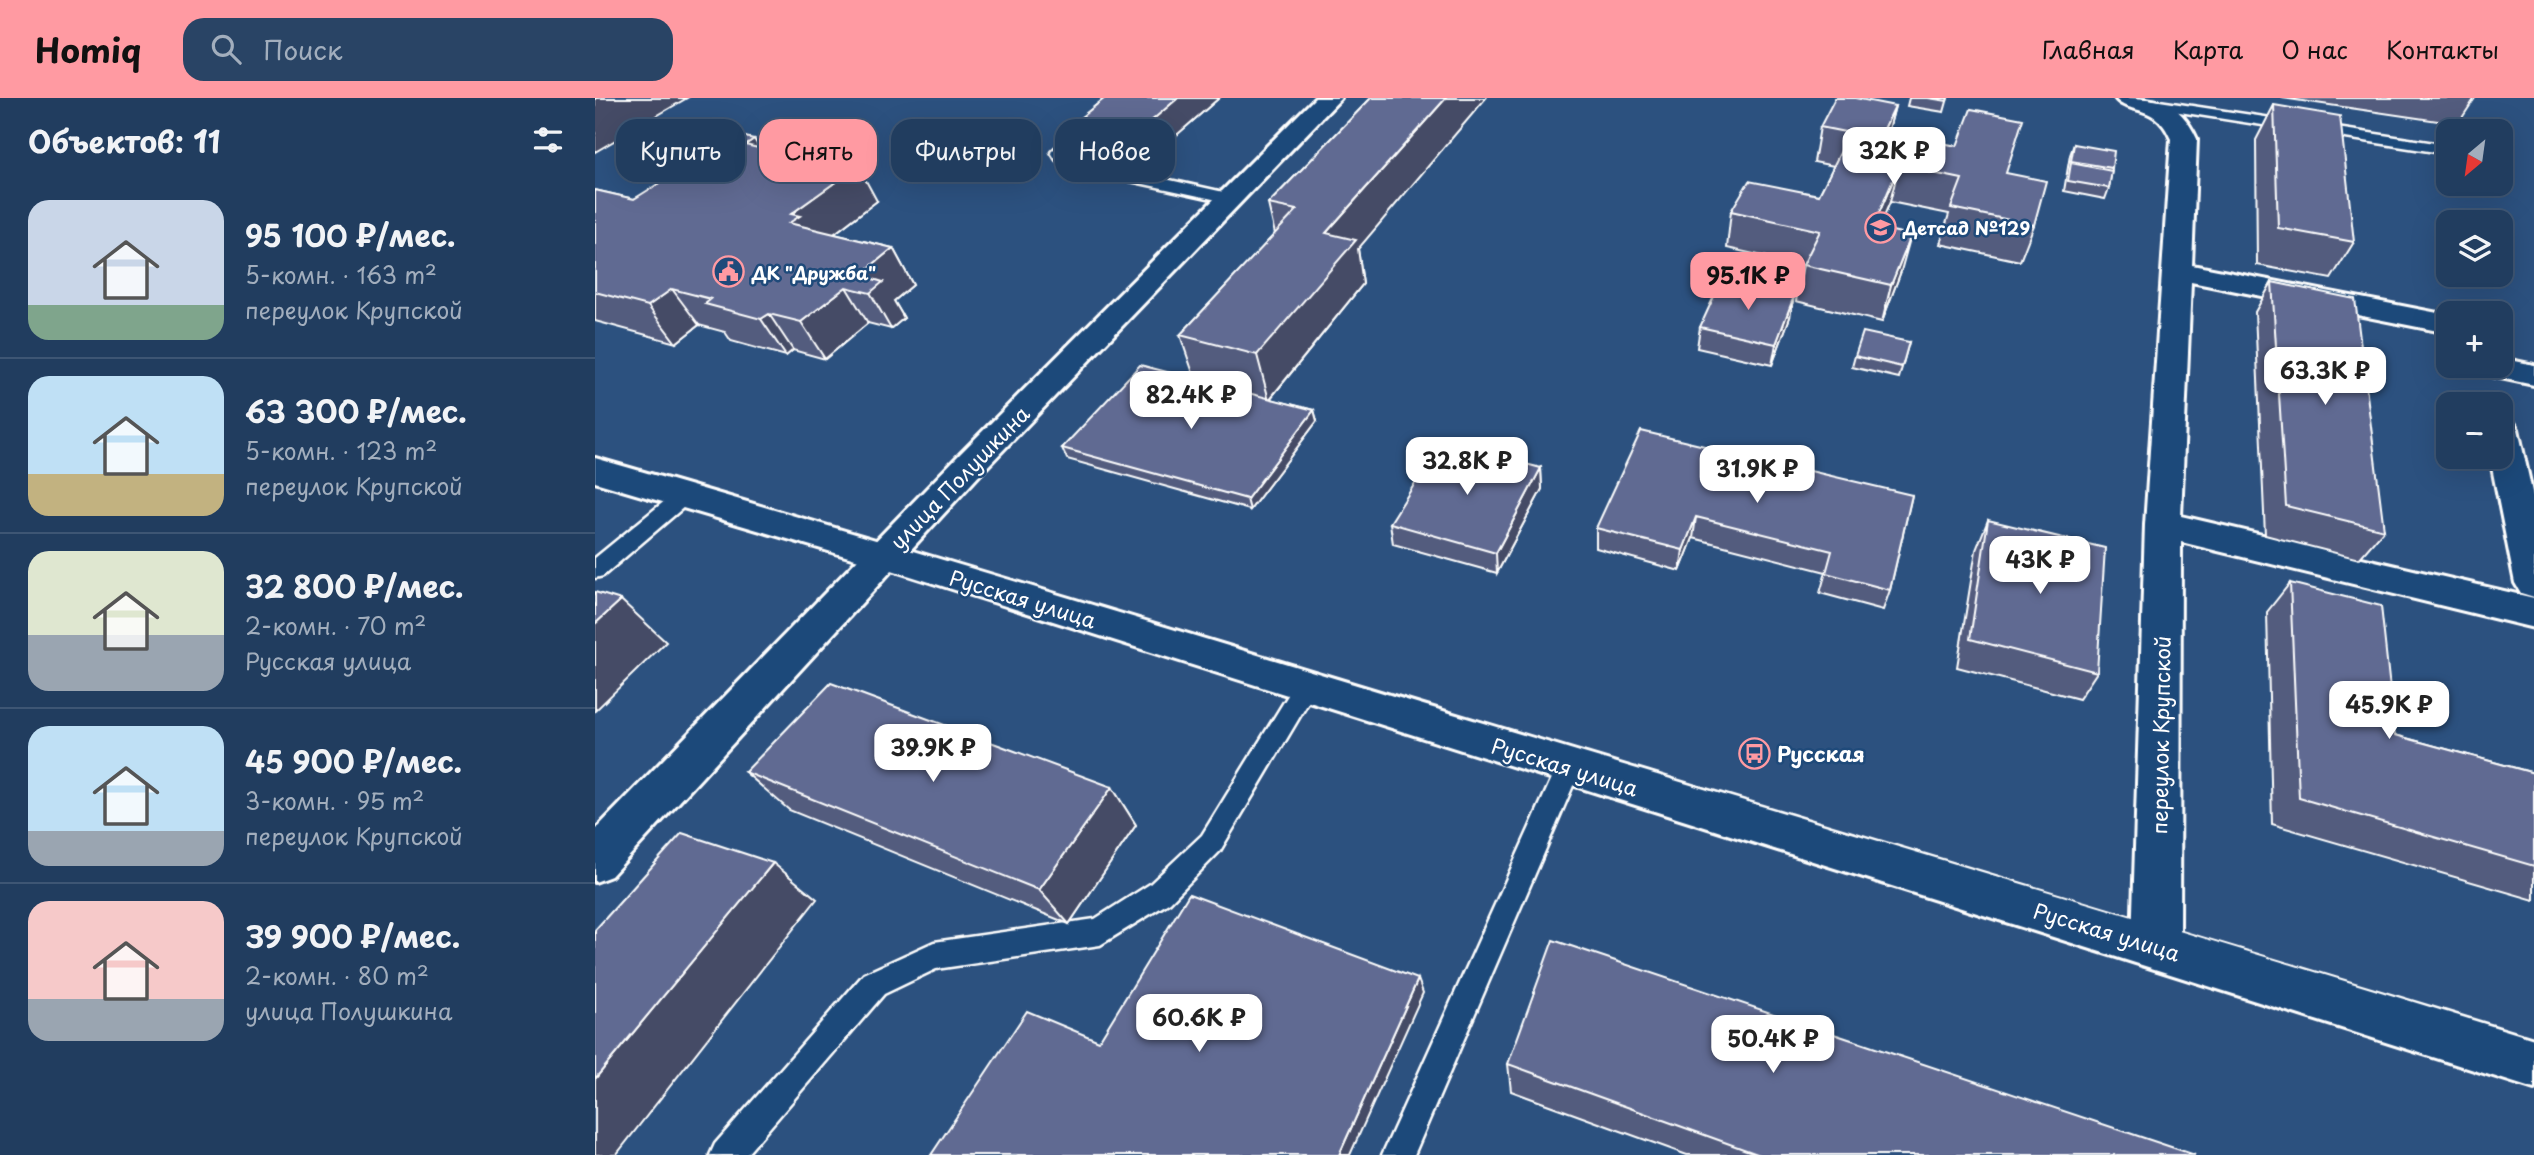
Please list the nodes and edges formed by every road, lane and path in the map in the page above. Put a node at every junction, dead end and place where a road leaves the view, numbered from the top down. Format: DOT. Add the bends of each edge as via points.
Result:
graph roads {
  1 [pos="1124,98"];
  2 [pos="1329,98"];
  3 [pos="2143,100"];
  4 [pos="2436,148"];
  5 [pos="1231,198"];
  6 [pos="2179,271"];
  7 [pos="2436,322"];
  8 [pos="2510,469"];
  9 [pos="595,470"];
  10 [pos="684,496"];
  11 [pos="2164,525"];
  12 [pos="884,554"];
  13 [pos="595,570"];
  14 [pos="2534,583"];
  15 [pos="2534,613"];
  16 [pos="1306,686"];
  17 [pos="1569,767"];
  18 [pos="595,862"];
  19 [pos="2156,946"];
  20 [pos="2534,1064"];
  21 [pos="726,1155"];
  22 [pos="1398,1155"];
  1 -- 5 [label="lane" via="1059,152 1061,157 1075,164"];
  2 -- 5 [label="street, улица Полушкина"];
  3 -- 4 [label="lane"];
  3 -- 6 [label="street, переулок Крупской" via="2177,120 2184,139"];
  5 -- 12 [label="street, улица Полушкина"];
  6 -- 7 [label="street"];
  6 -- 11 [label="street, переулок Крупской"];
  8 -- 14 [label="street"];
  9 -- 10 [label="street, Русская улица"];
  10 -- 12 [label="street, Русская улица"];
  10 -- 13 [label="lane"];
  11 -- 15 [label="street"];
  11 -- 19 [label="street, переулок Крупской"];
  12 -- 16 [label="street, Русская улица"];
  12 -- 18 [label="street, улица Полушкина"];
  16 -- 17 [label="street, Русская улица"];
  16 -- 21 [label="lane" via="1211,843 1160,893 1100,932 934,956 874,984"];
  17 -- 19 [label="street, Русская улица"];
  17 -- 22 [label="lane"];
  19 -- 20 [label="street, Русская улица"];
}
